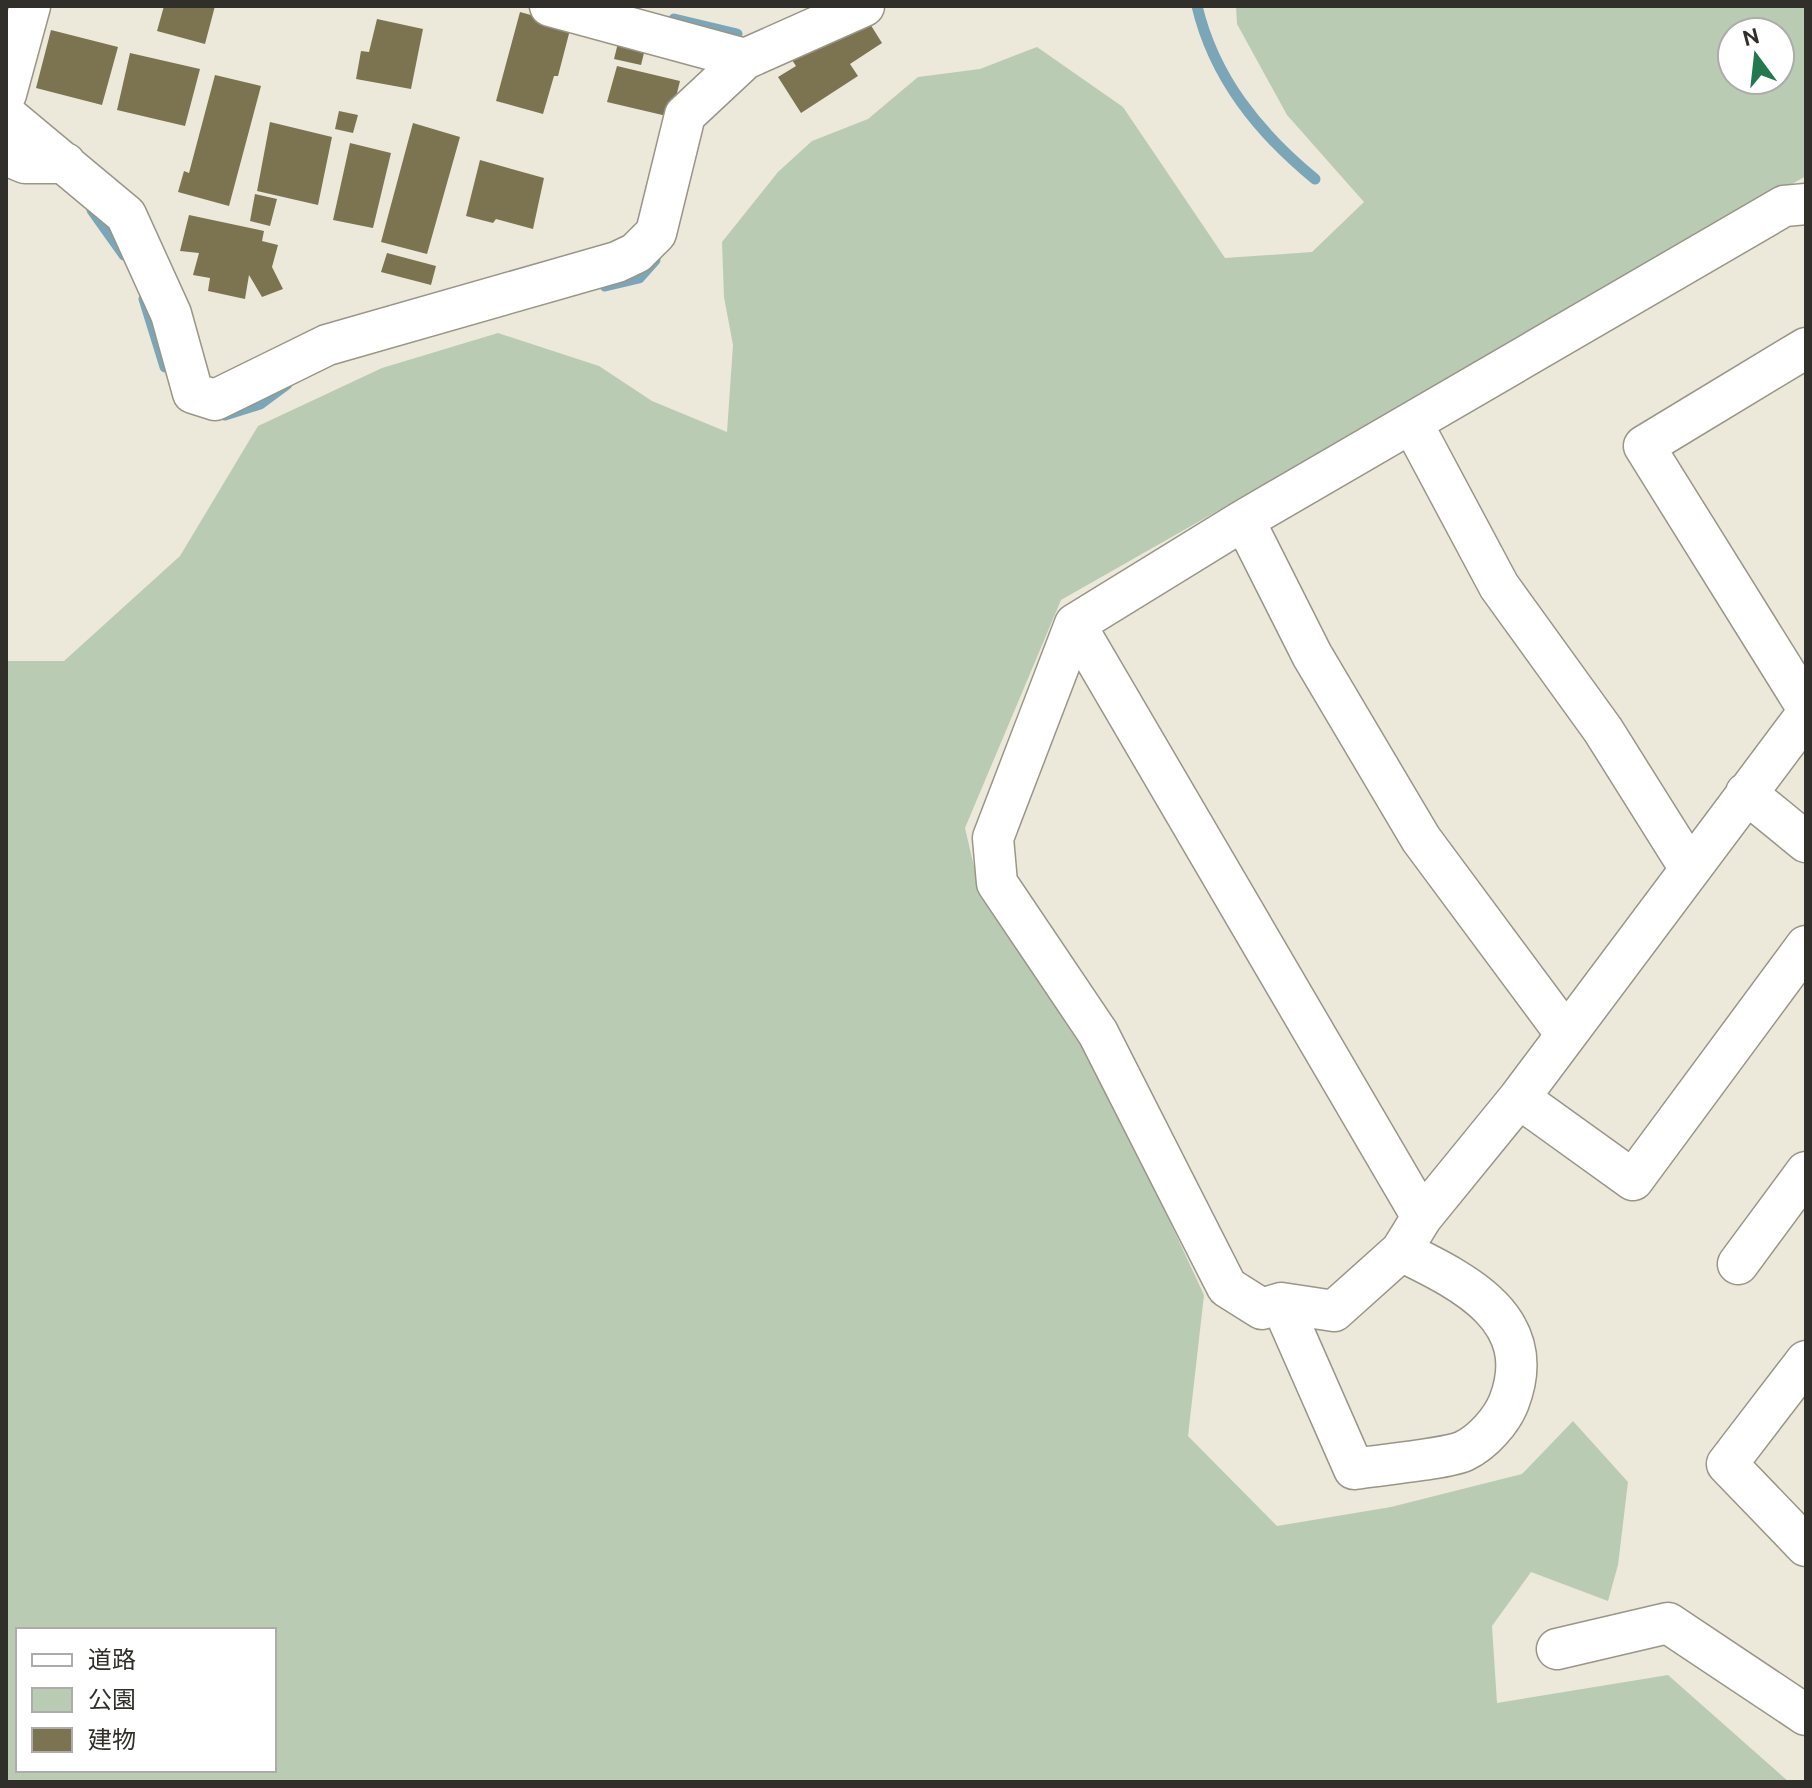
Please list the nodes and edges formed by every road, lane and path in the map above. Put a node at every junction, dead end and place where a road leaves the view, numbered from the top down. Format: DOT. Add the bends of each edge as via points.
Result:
graph roads {
  1 [pos="30,6"];
  2 [pos="550,6"];
  3 [pos="864,6"];
  4 [pos="603,12"];
  5 [pos="745,59"];
  6 [pos="6,94"];
  7 [pos="6,115"];
  8 [pos="6,155"];
  9 [pos="65,163"];
  10 [pos="1806,204"];
  11 [pos="1806,348"];
  12 [pos="1412,423"];
  13 [pos="1244,520"];
  14 [pos="1075,624"];
  15 [pos="1806,706"];
  16 [pos="1806,715"];
  17 [pos="1746,793"];
  18 [pos="1806,842"];
  19 [pos="1689,867"];
  20 [pos="1806,946"];
  21 [pos="1565,1033"];
  22 [pos="1519,1098"];
  23 [pos="1806,1172"];
  24 [pos="1422,1217"];
  25 [pos="1401,1251"];
  26 [pos="1738,1264"];
  27 [pos="1281,1303"];
  28 [pos="1806,1361"];
  29 [pos="1806,1546"];
  30 [pos="1557,1649"];
  31 [pos="1806,1715"];
  1 -- 6 [label="street"];
  2 -- 4 [label="street"];
  3 -- 5 [label="street"];
  4 -- 5 [label="street"];
  5 -- 9 [label="street" via="685,115 656,233 636,253 327,345 215,400 193,393 171,314 126,215"];
  7 -- 9 [label="street"];
  8 -- 9 [label="street" via="25,163"];
  10 -- 12 [label="street" via="1784,206"];
  11 -- 15 [label="street" via="1644,446"];
  12 -- 13 [label="street"];
  12 -- 19 [label="street" via="1499,586 1603,730"];
  13 -- 14 [label="street"];
  13 -- 21 [label="street" via="1312,655 1421,839"];
  14 -- 24 [label="street"];
  14 -- 27 [label="street" via="993,838 997,883 1098,1033 1227,1287 1262,1309"];
  16 -- 17 [label="street"];
  17 -- 18 [label="street"];
  17 -- 19 [label="street"];
  19 -- 21 [label="street"];
  20 -- 22 [label="street" via="1633,1180"];
  21 -- 22 [label="street"];
  22 -- 24 [label="street"];
  23 -- 26 [label="street"];
  24 -- 25 [label="street"];
  25 -- 27 [label="street" via="1334,1311"];
  25 -- 27 [label="street" via="1463,1281 1491,1306 1515,1342 1516,1385 1502,1419 1464,1451 1354,1469"];
  28 -- 29 [label="street" via="1727,1464"];
  30 -- 31 [label="street" via="1668,1623"];
}
